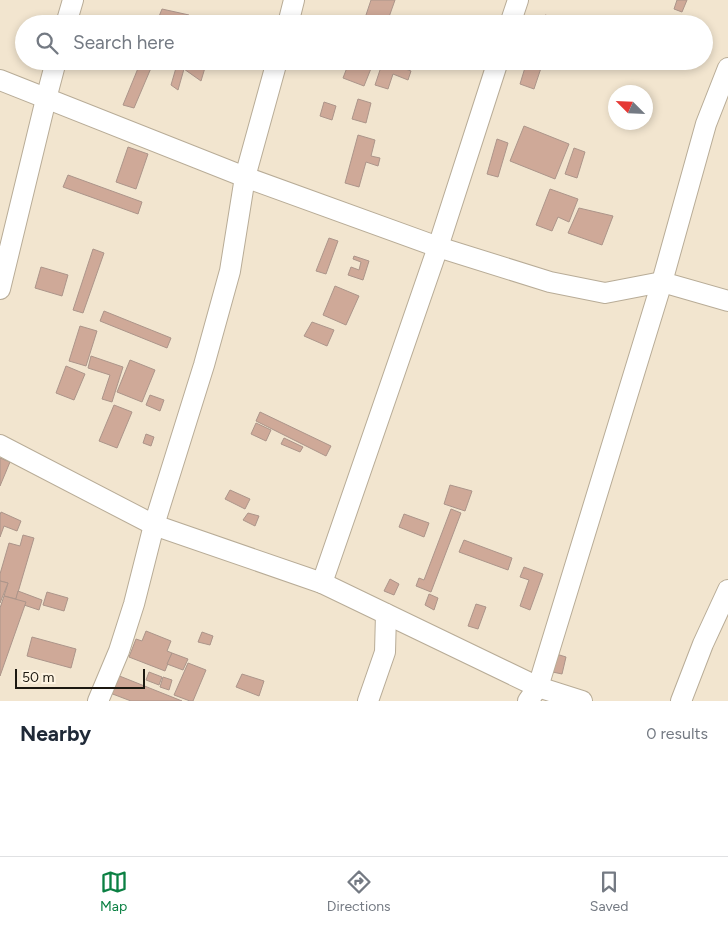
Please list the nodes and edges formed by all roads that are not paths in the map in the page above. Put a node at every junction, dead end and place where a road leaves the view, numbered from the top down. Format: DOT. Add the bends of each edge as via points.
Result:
graph roads {
  1 [pos="73,0"];
  2 [pos="294,0"];
  3 [pos="518,0"];
  4 [pos="69,15"];
  5 [pos="290,15"];
  6 [pos="513,15"];
  7 [pos="728,68"];
  8 [pos="54,70"];
  9 [pos="275,70"];
  10 [pos="495,70"];
  11 [pos="0,80"];
  12 [pos="46,98"];
  13 [pos="245,177"];
  14 [pos="438,247"];
  15 [pos="662,282"];
  16 [pos="0,289"];
  17 [pos="728,302"];
  18 [pos="0,445"];
  19 [pos="154,525"];
  20 [pos="322,583"];
  21 [pos="728,590"];
  22 [pos="386,614"];
  23 [pos="533,694"];
  24 [pos="98,701"];
  25 [pos="368,701"];
  26 [pos="582,701"];
  27 [pos="681,701"];
  1 -- 4 [label="street"];
  2 -- 5 [label="street"];
  3 -- 6 [label="street"];
  7 -- 15 [label="street" via="706,124"];
  8 -- 12 [label="street"];
  9 -- 13 [label="street"];
  10 -- 14 [label="street"];
  11 -- 12 [label="street"];
  12 -- 13 [label="street"];
  12 -- 16 [label="street"];
  13 -- 14 [label="street"];
  13 -- 19 [label="street" via="230,271"];
  14 -- 15 [label="street" via="550,282 605,293"];
  14 -- 20 [label="street"];
  15 -- 17 [label="street"];
  15 -- 23 [label="street"];
  18 -- 19 [label="street"];
  19 -- 20 [label="street"];
  19 -- 24 [label="street" via="119,652"];
  20 -- 22 [label="street"];
  21 -- 27 [label="street"];
  22 -- 23 [label="street"];
  22 -- 25 [label="street" via="386,652"];
  23 -- 26 [label="street"];
}
